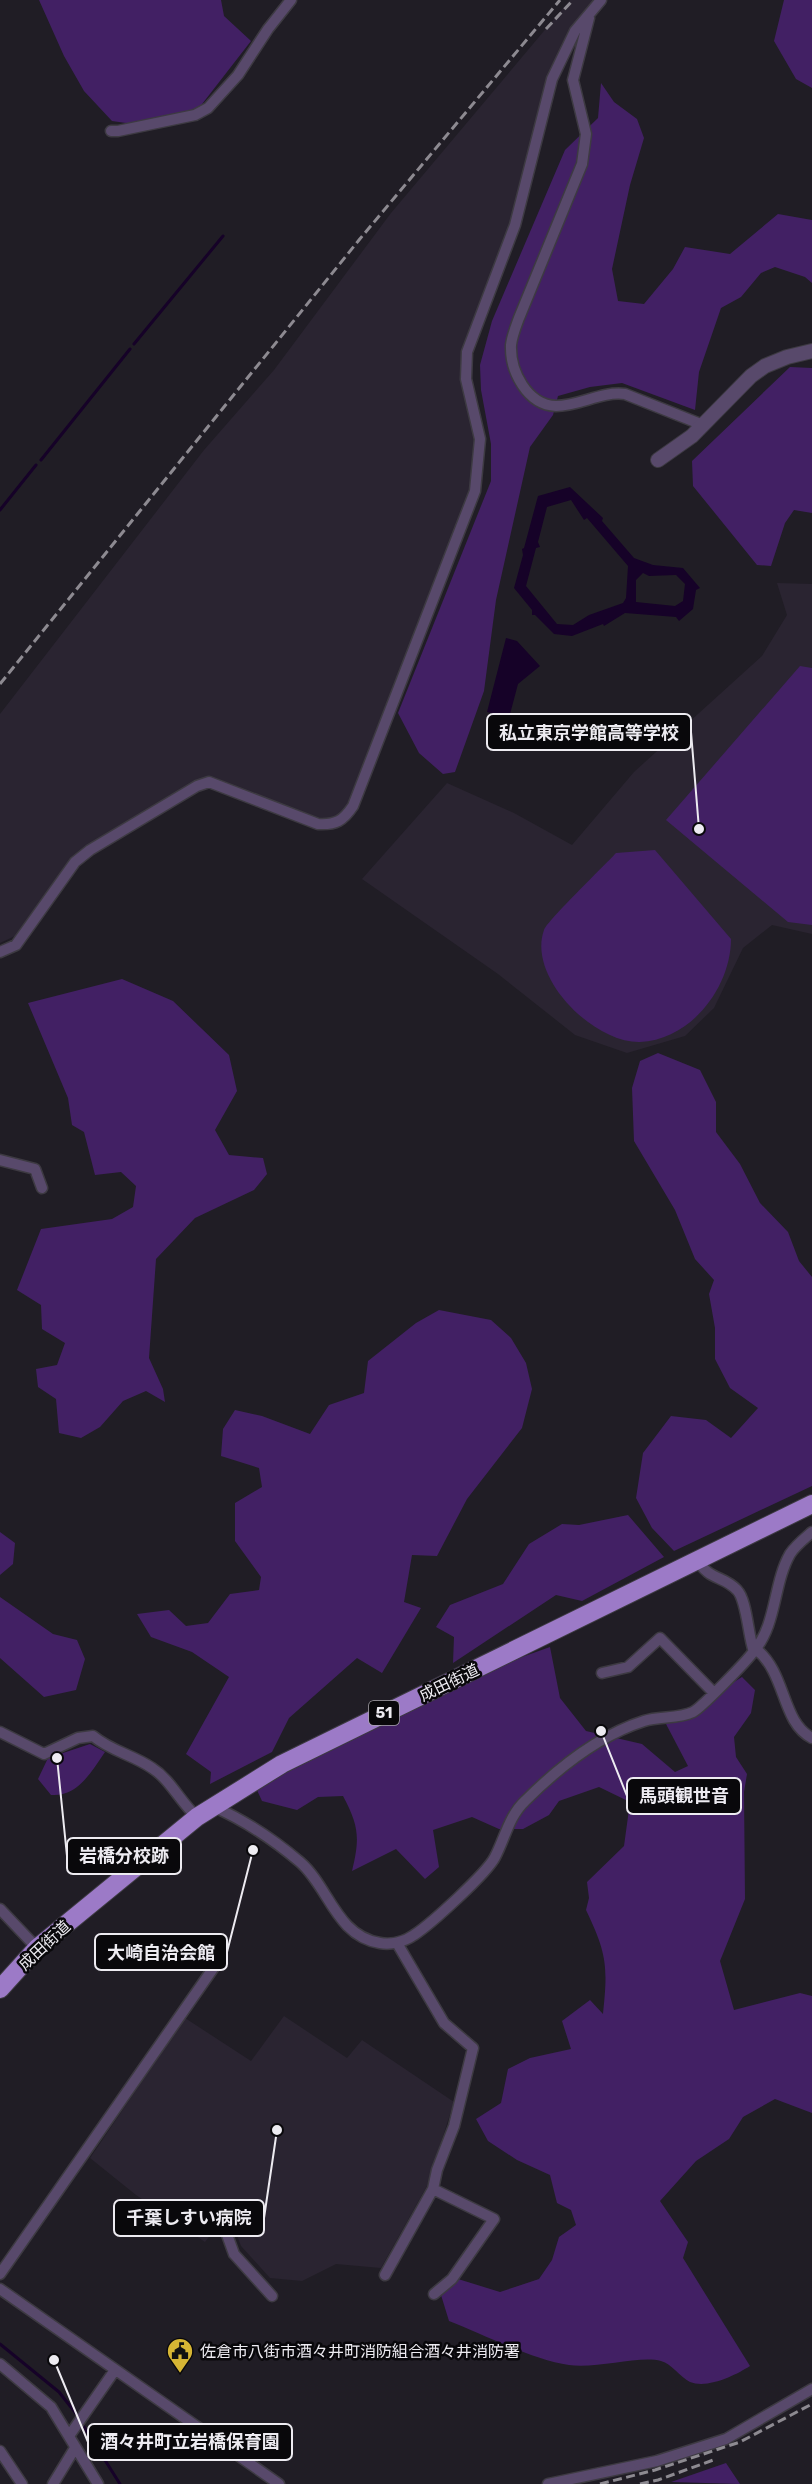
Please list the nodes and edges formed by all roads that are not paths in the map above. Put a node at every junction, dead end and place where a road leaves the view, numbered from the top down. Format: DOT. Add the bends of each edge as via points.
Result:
graph roads {
  1 [pos="291,0"];
  2 [pos="601,0"];
  3 [pos="592,9"];
  4 [pos="111,131"];
  5 [pos="812,351"];
  6 [pos="704,425"];
  7 [pos="658,460"];
  8 [pos="0,952"];
  9 [pos="0,1160"];
  10 [pos="42,1188"];
  11 [pos="812,1504"];
  12 [pos="812,1532"];
  13 [pos="697,1559"];
  14 [pos="755,1651"];
  15 [pos="602,1673"];
  16 [pos="713,1692"];
  17 [pos="0,1732"];
  18 [pos="812,1738"];
  19 [pos="204,1811"];
  20 [pos="0,1909"];
  21 [pos="398,1943"];
  22 [pos="37,1948"];
  23 [pos="219,1960"];
  24 [pos="4,1982"];
  25 [pos="433,2189"];
  26 [pos="225,2229"];
  27 [pos="0,2274"];
  28 [pos="385,2275"];
  29 [pos="0,2289"];
  30 [pos="434,2294"];
  31 [pos="272,2296"];
  32 [pos="0,2364"];
  33 [pos="115,2370"];
  34 [pos="812,2390"];
  35 [pos="69,2436"];
  36 [pos="75,2448"];
  37 [pos="1,2454"];
  38 [pos="22,2484"];
  39 [pos="53,2484"];
  40 [pos="98,2484"];
  41 [pos="279,2484"];
  42 [pos="548,2484"];
  1 -- 4 [label="street" via="238,75 208,108 195,115"];
  2 -- 3 [label="street"];
  3 -- 6 [label="street" via="573,80 586,134 582,164 519,318 511,343 512,360 525,390 541,402 556,406 613,392 625,393"];
  3 -- 8 [label="street" via="575,31 552,79 515,225 466,352 465,379 480,439 475,491 353,806 334,825 318,824 209,782 197,786 75,862 16,945"];
  5 -- 6 [label="street" via="765,366"];
  6 -- 7 [label="street"];
  9 -- 10 [label="street" via="35,1169"];
  11 -- 13 [label="highway, 成田街道 / 51"];
  12 -- 14 [label="street" via="790,1553 771,1617"];
  13 -- 14 [label="street" via="703,1571 737,1590"];
  13 -- 19 [label="highway, 成田街道 / 51" via="282,1764"];
  14 -- 16 [label="street"];
  14 -- 18 [label="street" via="765,1656 777,1677 795,1725"];
  15 -- 16 [label="street" via="628,1667 660,1638"];
  16 -- 21 [label="street" via="693,1712 646,1720 610,1734 554,1775 523,1802 509,1822 495,1859 414,1936"];
  17 -- 19 [label="street" via="44,1754 78,1738 93,1736 108,1748 151,1767 166,1779 182,1803"];
  19 -- 21 [label="street" via="239,1820 300,1862 318,1882 335,1913 359,1935 381,1943"];
  19 -- 22 [label="highway, 成田街道 / 51"];
  20 -- 22 [label="street"];
  21 -- 25 [label="street" via="444,2023 473,2048 454,2126 436,2170"];
  22 -- 24 [label="highway, 成田街道 / 51"];
  23 -- 27 [label="street"];
  25 -- 28 [label="street"];
  25 -- 30 [label="street" via="494,2219 452,2279"];
  26 -- 31 [label="street" via="234,2254"];
  29 -- 33 [label="street"];
  32 -- 35 [label="street" via="51,2407"];
  33 -- 35 [label="street"];
  33 -- 41 [label="street"];
  34 -- 42 [label="street" via="726,2439 657,2461"];
  35 -- 36 [label="street"];
  36 -- 39 [label="street"];
  36 -- 40 [label="street"];
  37 -- 38 [label="street"];
}
